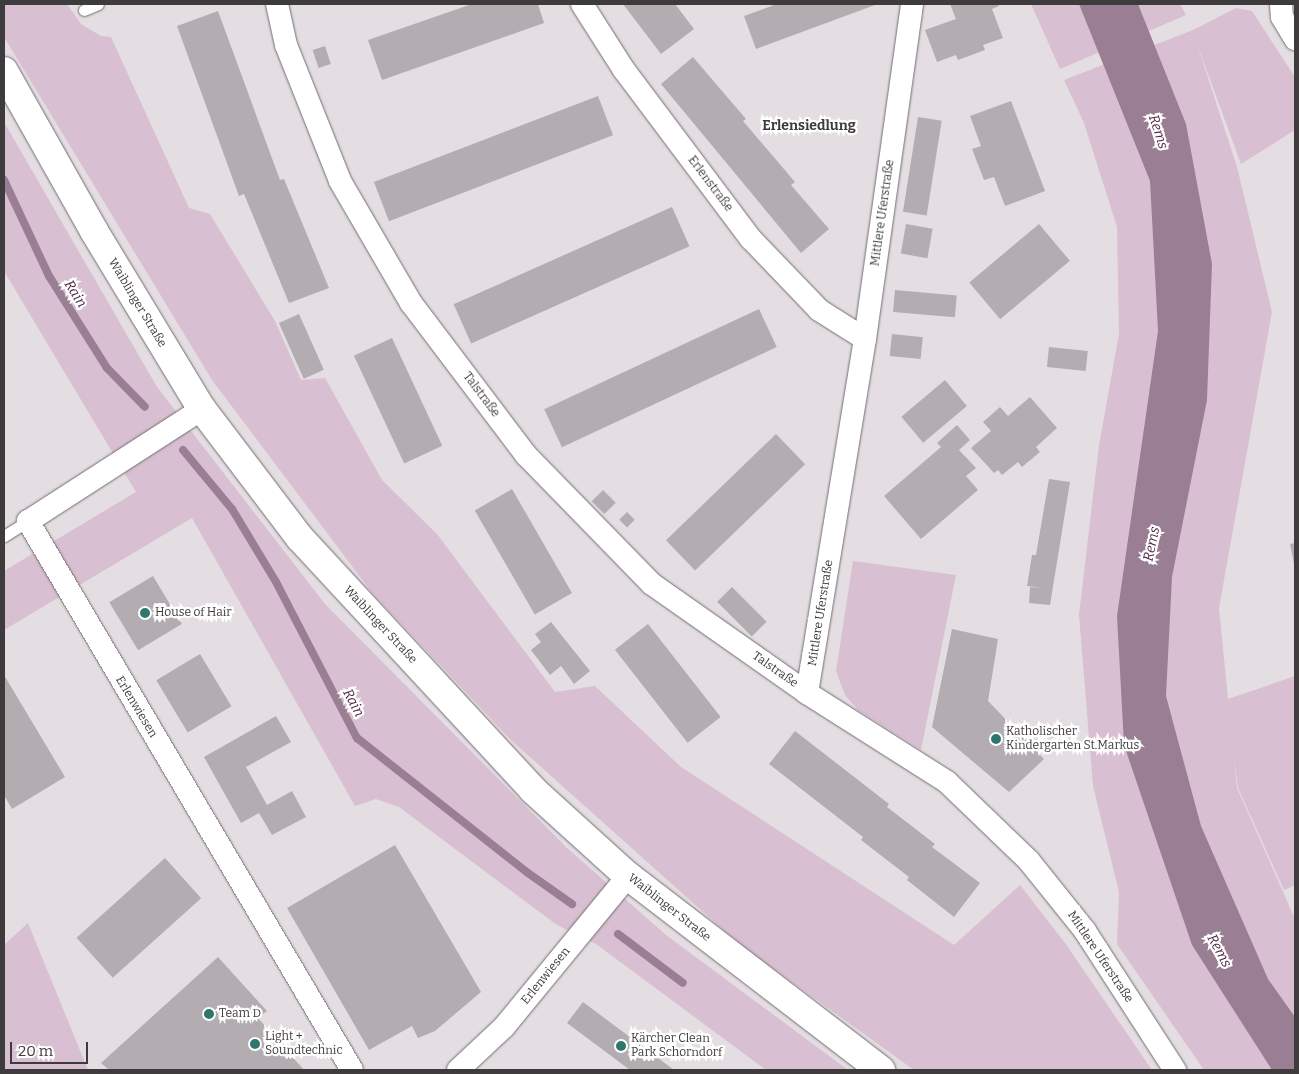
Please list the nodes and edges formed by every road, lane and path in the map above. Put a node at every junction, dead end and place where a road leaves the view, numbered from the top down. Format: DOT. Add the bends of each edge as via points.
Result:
graph roads {
  1 [pos="98,4"];
  2 [pos="277,4"];
  3 [pos="582,4"];
  4 [pos="912,4"];
  5 [pos="1281,4"];
  6 [pos="84,10"];
  7 [pos="1295,39"];
  8 [pos="4,71"];
  9 [pos="865,339"];
  10 [pos="202,409"];
  11 [pos="28,521"];
  12 [pos="4,536"];
  13 [pos="808,693"];
  14 [pos="628,876"];
  15 [pos="352,1070"];
  16 [pos="458,1070"];
  17 [pos="881,1070"];
  18 [pos="1175,1070"];
  1 -- 6 [label="lane"];
  2 -- 13 [label="street, Talstraße" via="286,45 340,181 411,303 520,448 652,584"];
  3 -- 9 [label="street, Erlenstraße" via="624,70 751,239 819,310"];
  4 -- 9 [label="street, Mittlere Uferstraße"];
  5 -- 7 [label="street" via="1282,17"];
  8 -- 10 [label="main road, Waiblinger Straße" via="94,231"];
  9 -- 13 [label="street, Mittlere Uferstraße"];
  10 -- 11 [label="street"];
  10 -- 14 [label="main road, Waiblinger Straße" via="300,538 533,790"];
  11 -- 12 [label="lane"];
  11 -- 15 [label="street, Erlenwiesen"];
  13 -- 18 [label="street, Mittlere Uferstraße" via="947,782 1029,862 1085,931"];
  14 -- 16 [label="street, Erlenwiesen" via="504,1028"];
  14 -- 17 [label="main road, Waiblinger Straße"];
}
